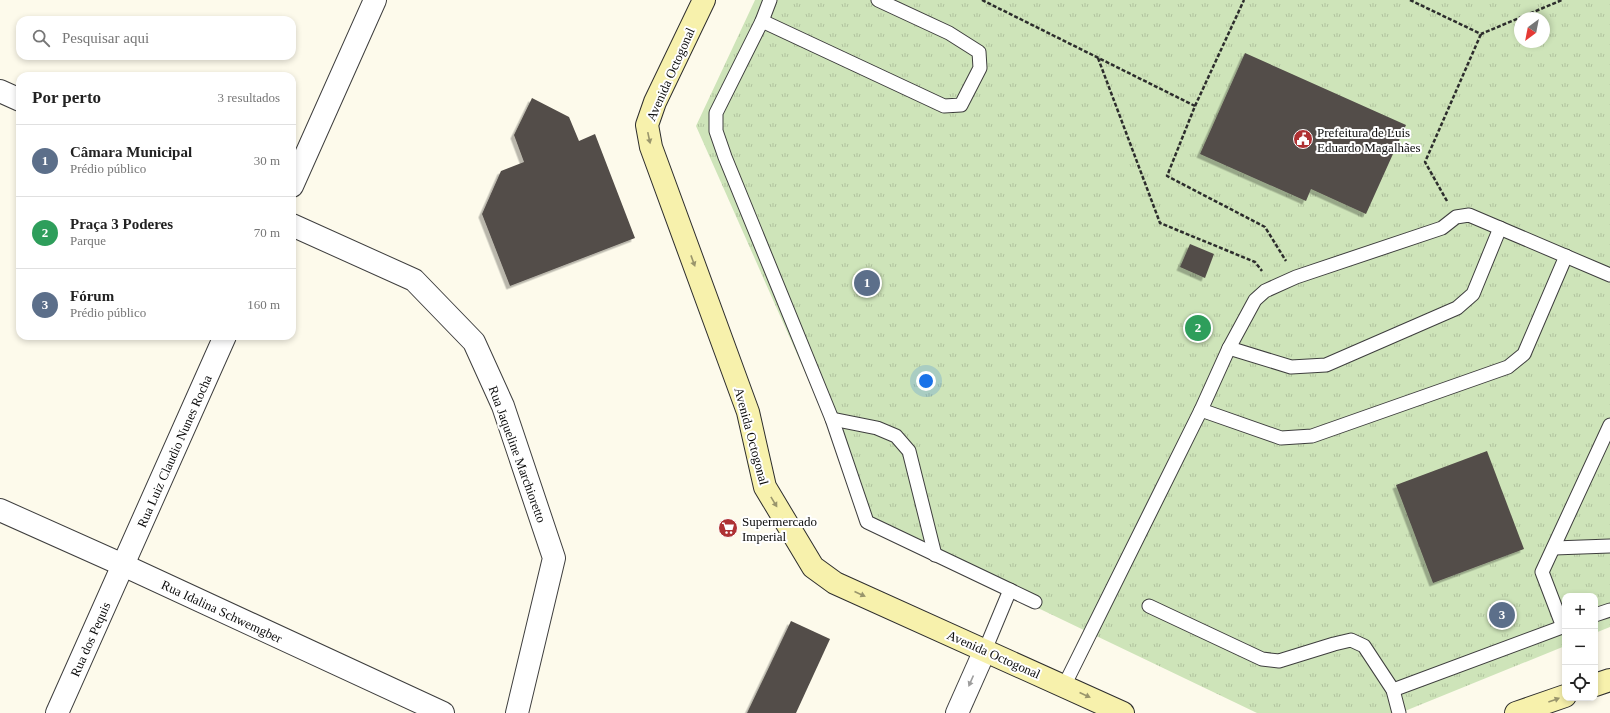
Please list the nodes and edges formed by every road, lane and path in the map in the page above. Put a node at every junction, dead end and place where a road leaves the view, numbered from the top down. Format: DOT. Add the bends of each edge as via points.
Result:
graph roads {
  1 [pos="375,0"];
  2 [pos="704,0"];
  3 [pos="770,0"];
  4 [pos="878,0"];
  5 [pos="982,0"];
  6 [pos="1244,0"];
  7 [pos="1410,0"];
  8 [pos="1562,0"];
  9 [pos="762,21"];
  10 [pos="1482,34"];
  11 [pos="1098,58"];
  12 [pos="0,91"];
  13 [pos="16,98"];
  14 [pos="1195,106"];
  15 [pos="296,177"];
  16 [pos="1456,217"];
  17 [pos="296,227"];
  18 [pos="1500,228"];
  19 [pos="1566,256"];
  20 [pos="1610,275"];
  21 [pos="1296,276"];
  22 [pos="1265,291"];
  23 [pos="223,340"];
  24 [pos="1229,348"];
  25 [pos="1201,410"];
  26 [pos="832,419"];
  27 [pos="1610,425"];
  28 [pos="0,510"];
  29 [pos="1610,546"];
  30 [pos="1554,548"];
  31 [pos="935,555"];
  32 [pos="123,565"];
  33 [pos="1010,590"];
  34 [pos="1035,602"];
  35 [pos="1149,606"];
  36 [pos="1610,610"];
  37 [pos="1598,614"];
  38 [pos="1562,621"];
  39 [pos="1562,627"];
  40 [pos="985,650"];
  41 [pos="1610,680"];
  42 [pos="1598,684"];
  43 [pos="1064,686"];
  44 [pos="1393,690"];
  45 [pos="1562,697"];
  46 [pos="57,713"];
  47 [pos="443,713"];
  48 [pos="517,713"];
  49 [pos="957,713"];
  50 [pos="1123,713"];
  51 [pos="1399,713"];
  52 [pos="1516,713"];
  1 -- 15 [label="street"];
  2 -- 40 [label="main road, Avenida Octogonal, one-way" via="655,102 647,125 651,147 748,412 765,487 813,567 835,583"];
  3 -- 9 [label="lane"];
  4 -- 9 [label="lane" via="949,33 978,52 980,68 961,105 944,106"];
  5 -- 11 [label="path"];
  6 -- 14 [label="path"];
  7 -- 10 [label="path"];
  8 -- 10 [label="path"];
  9 -- 26 [label="lane" via="716,113 716,131"];
  10 -- 16 [label="path" via="1424,162"];
  11 -- 14 [label="path"];
  11 -- 22 [label="path" via="1160,223 1255,262 1264,274"];
  12 -- 13 [label="street"];
  14 -- 21 [label="path" via="1167,176 1265,226"];
  16 -- 18 [label="lane" via="1470,215"];
  16 -- 21 [label="lane" via="1442,228"];
  17 -- 48 [label="street, Rua Jaqueline Marchioretto" via="414,280 474,342 503,406 554,558"];
  18 -- 19 [label="lane"];
  18 -- 24 [label="lane" via="1473,294 1457,308 1326,365 1291,367"];
  19 -- 20 [label="lane"];
  19 -- 25 [label="lane" via="1524,354 1508,367 1312,436 1281,438"];
  21 -- 22 [label="lane"];
  22 -- 24 [label="lane" via="1254,300"];
  23 -- 32 [label="street, Rua Luiz Claudio Nunes Rocha"];
  24 -- 25 [label="lane"];
  25 -- 43 [label="lane"];
  26 -- 31 [label="lane" via="867,522"];
  26 -- 31 [label="lane" via="877,428 896,436 909,451"];
  27 -- 30 [label="lane"];
  28 -- 32 [label="street, Rua Idalina Schwemgber"];
  29 -- 30 [label="lane"];
  30 -- 38 [label="lane" via="1542,572"];
  31 -- 33 [label="lane"];
  32 -- 46 [label="street, Rua dos Pequis"];
  32 -- 47 [label="street, Rua Idalina Schwemgber"];
  33 -- 34 [label="lane"];
  33 -- 40 [label="lane"];
  35 -- 44 [label="lane" via="1262,659 1279,661 1351,640 1364,646"];
  36 -- 37 [label="lane"];
  39 -- 44 [label="lane"];
  40 -- 43 [label="main road, Avenida Octogonal"];
  40 -- 49 [label="street, one-way"];
  41 -- 42 [label="main road"];
  43 -- 50 [label="main road, Avenida Octogonal, one-way"];
  44 -- 51 [label="lane"];
  52 -- 45 [label="main road, one-way"];
}
